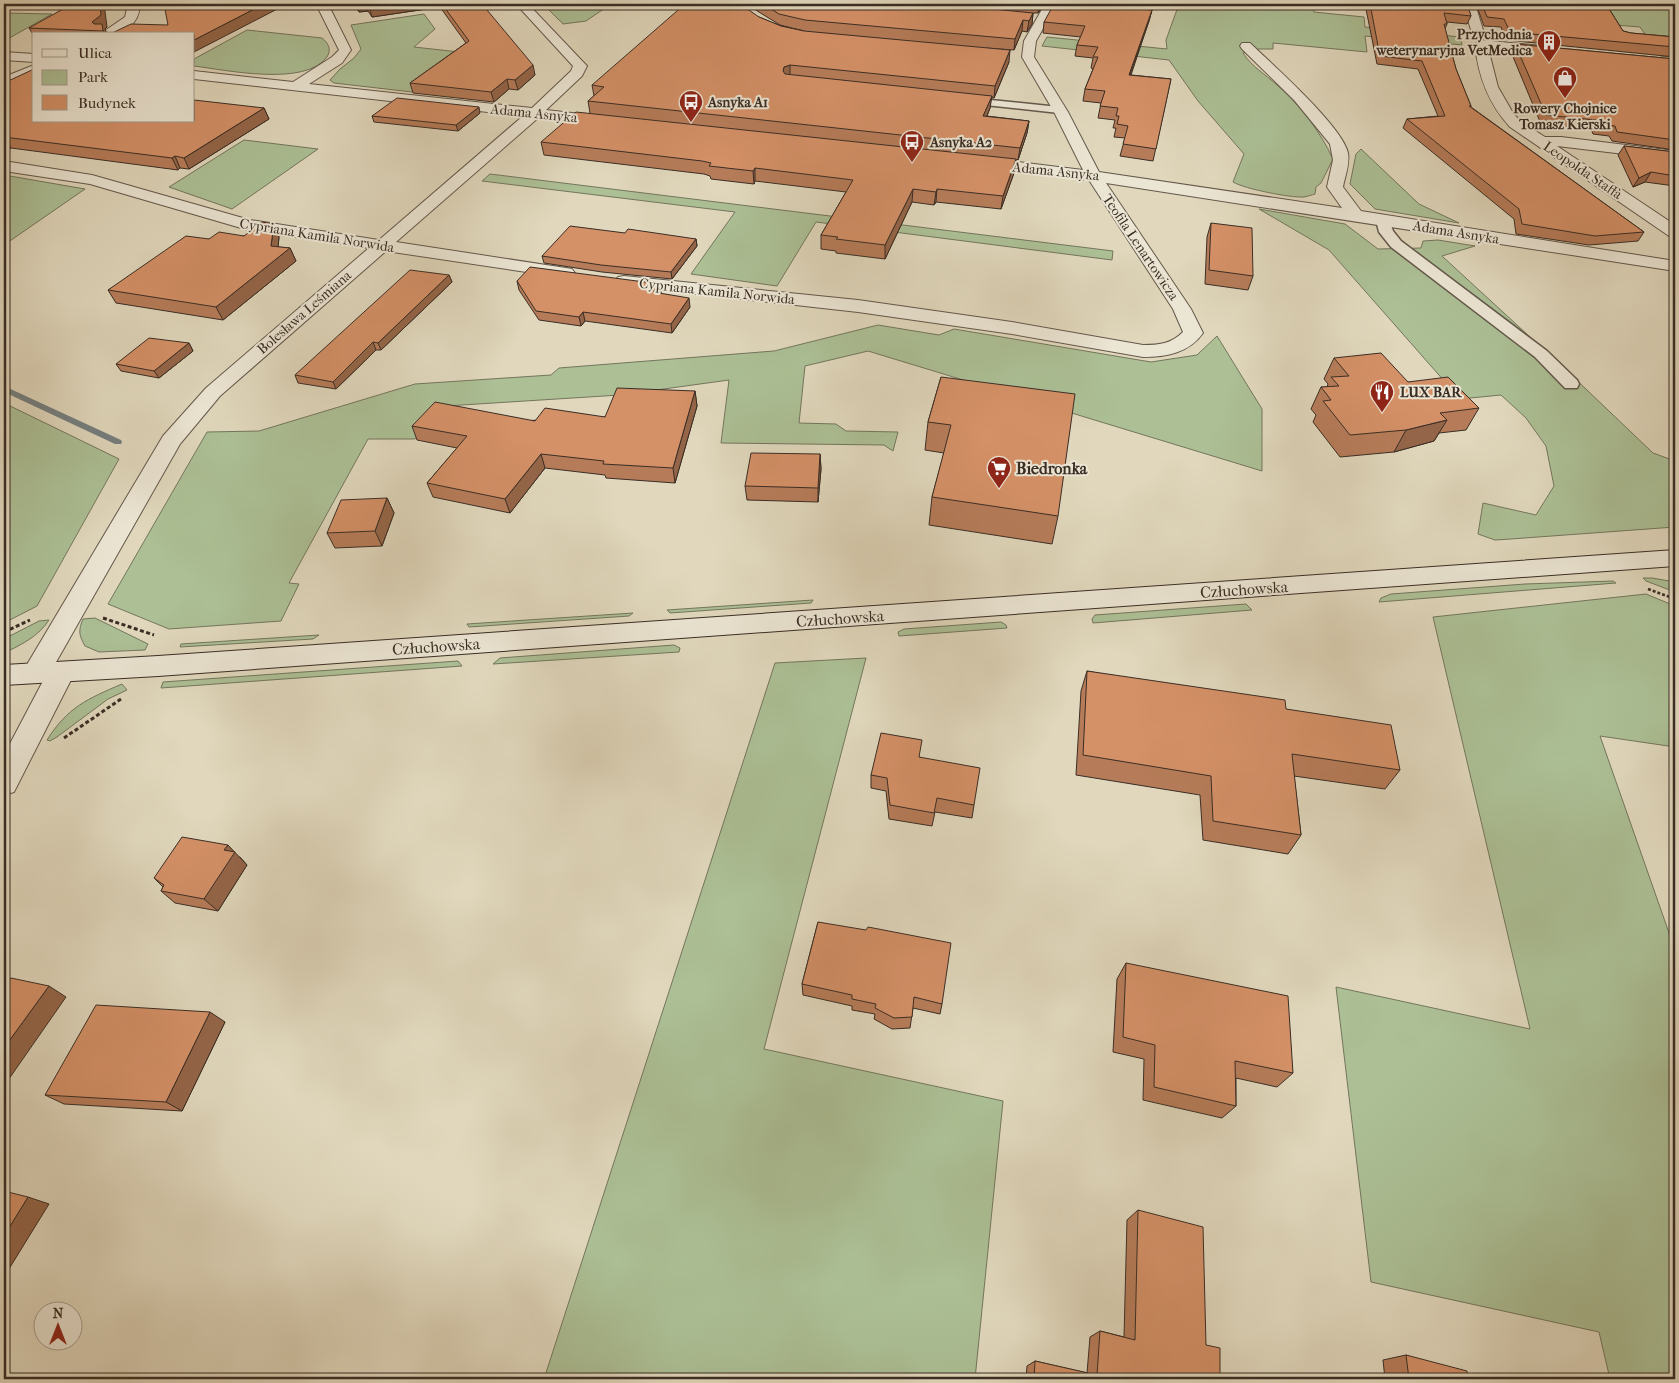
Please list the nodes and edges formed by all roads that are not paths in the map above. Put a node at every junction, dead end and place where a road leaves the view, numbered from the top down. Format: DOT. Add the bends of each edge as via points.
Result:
graph roads {
  1 [pos="134,4"];
  2 [pos="322,4"];
  3 [pos="522,4"];
  4 [pos="1051,4"];
  5 [pos="1469,4"];
  6 [pos="110,32"];
  7 [pos="1479,38"];
  8 [pos="1246,46"];
  9 [pos="1568,52"];
  10 [pos="4,56"];
  11 [pos="32,58"];
  12 [pos="32,70"];
  13 [pos="195,75"];
  14 [pos="4,82"];
  15 [pos="294,87"];
  16 [pos="954,99"];
  17 [pos="1060,110"];
  18 [pos="534,114"];
  19 [pos="617,122"];
  20 [pos="1543,142"];
  21 [pos="1675,155"];
  22 [pos="963,161"];
  23 [pos="4,166"];
  24 [pos="1093,175"];
  25 [pos="1356,216"];
  26 [pos="1383,220"];
  27 [pos="1675,232"];
  28 [pos="381,246"];
  29 [pos="1675,266"];
  30 [pos="583,276"];
  31 [pos="611,280"];
  32 [pos="1193,333"];
  33 [pos="1571,384"];
  34 [pos="1675,558"];
  35 [pos="49,672"];
  36 [pos="4,675"];
  37 [pos="4,783"];
  1 -- 6 [label="street" via="131,20"];
  2 -- 15 [label="street" via="346,50 337,60"];
  3 -- 18 [label="street, Bolesława Leśmiana" via="580,66 570,82"];
  4 -- 17 [label="street, Teofila Lenartowicza" via="1036,19 1024,56"];
  5 -- 7 [label="street, Leopolda Staffa"];
  7 -- 9 [label="street"];
  7 -- 20 [label="street, Leopolda Staffa" via="1497,103 1515,124"];
  8 -- 25 [label="street" via="1299,97 1337,143 1342,160 1335,187"];
  10 -- 11 [label="street"];
  12 -- 14 [label="street"];
  13 -- 15 [label="street, Adama Asnyka"];
  15 -- 18 [label="street, Adama Asnyka"];
  16 -- 17 [label="lane"];
  17 -- 24 [label="street, Teofila Lenartowicza"];
  18 -- 19 [label="street, Adama Asnyka"];
  18 -- 28 [label="street, Bolesława Leśmiana"];
  20 -- 21 [label="street"];
  20 -- 27 [label="street, Leopolda Staffa"];
  22 -- 24 [label="street, Adama Asnyka"];
  23 -- 28 [label="street, Cypriana Kamila Norwida" via="92,180 248,225"];
  24 -- 25 [label="street, Adama Asnyka"];
  24 -- 32 [label="street, Teofila Lenartowicza" via="1182,309"];
  25 -- 26 [label="street, Adama Asnyka"];
  26 -- 29 [label="street, Adama Asnyka"];
  26 -- 33 [label="lane" via="1386,232 1396,244 1541,354"];
  28 -- 30 [label="street, Cypriana Kamila Norwida"];
  28 -- 35 [label="street, Bolesława Leśmiana" via="213,392 171,441"];
  31 -- 32 [label="street, Cypriana Kamila Norwida" via="858,306 1143,351 1177,347"];
  34 -- 35 [label="street, Człuchowska"];
  35 -- 36 [label="street, Człuchowska"];
  35 -- 37 [label="street, Bolesława Leśmiana"];
}
